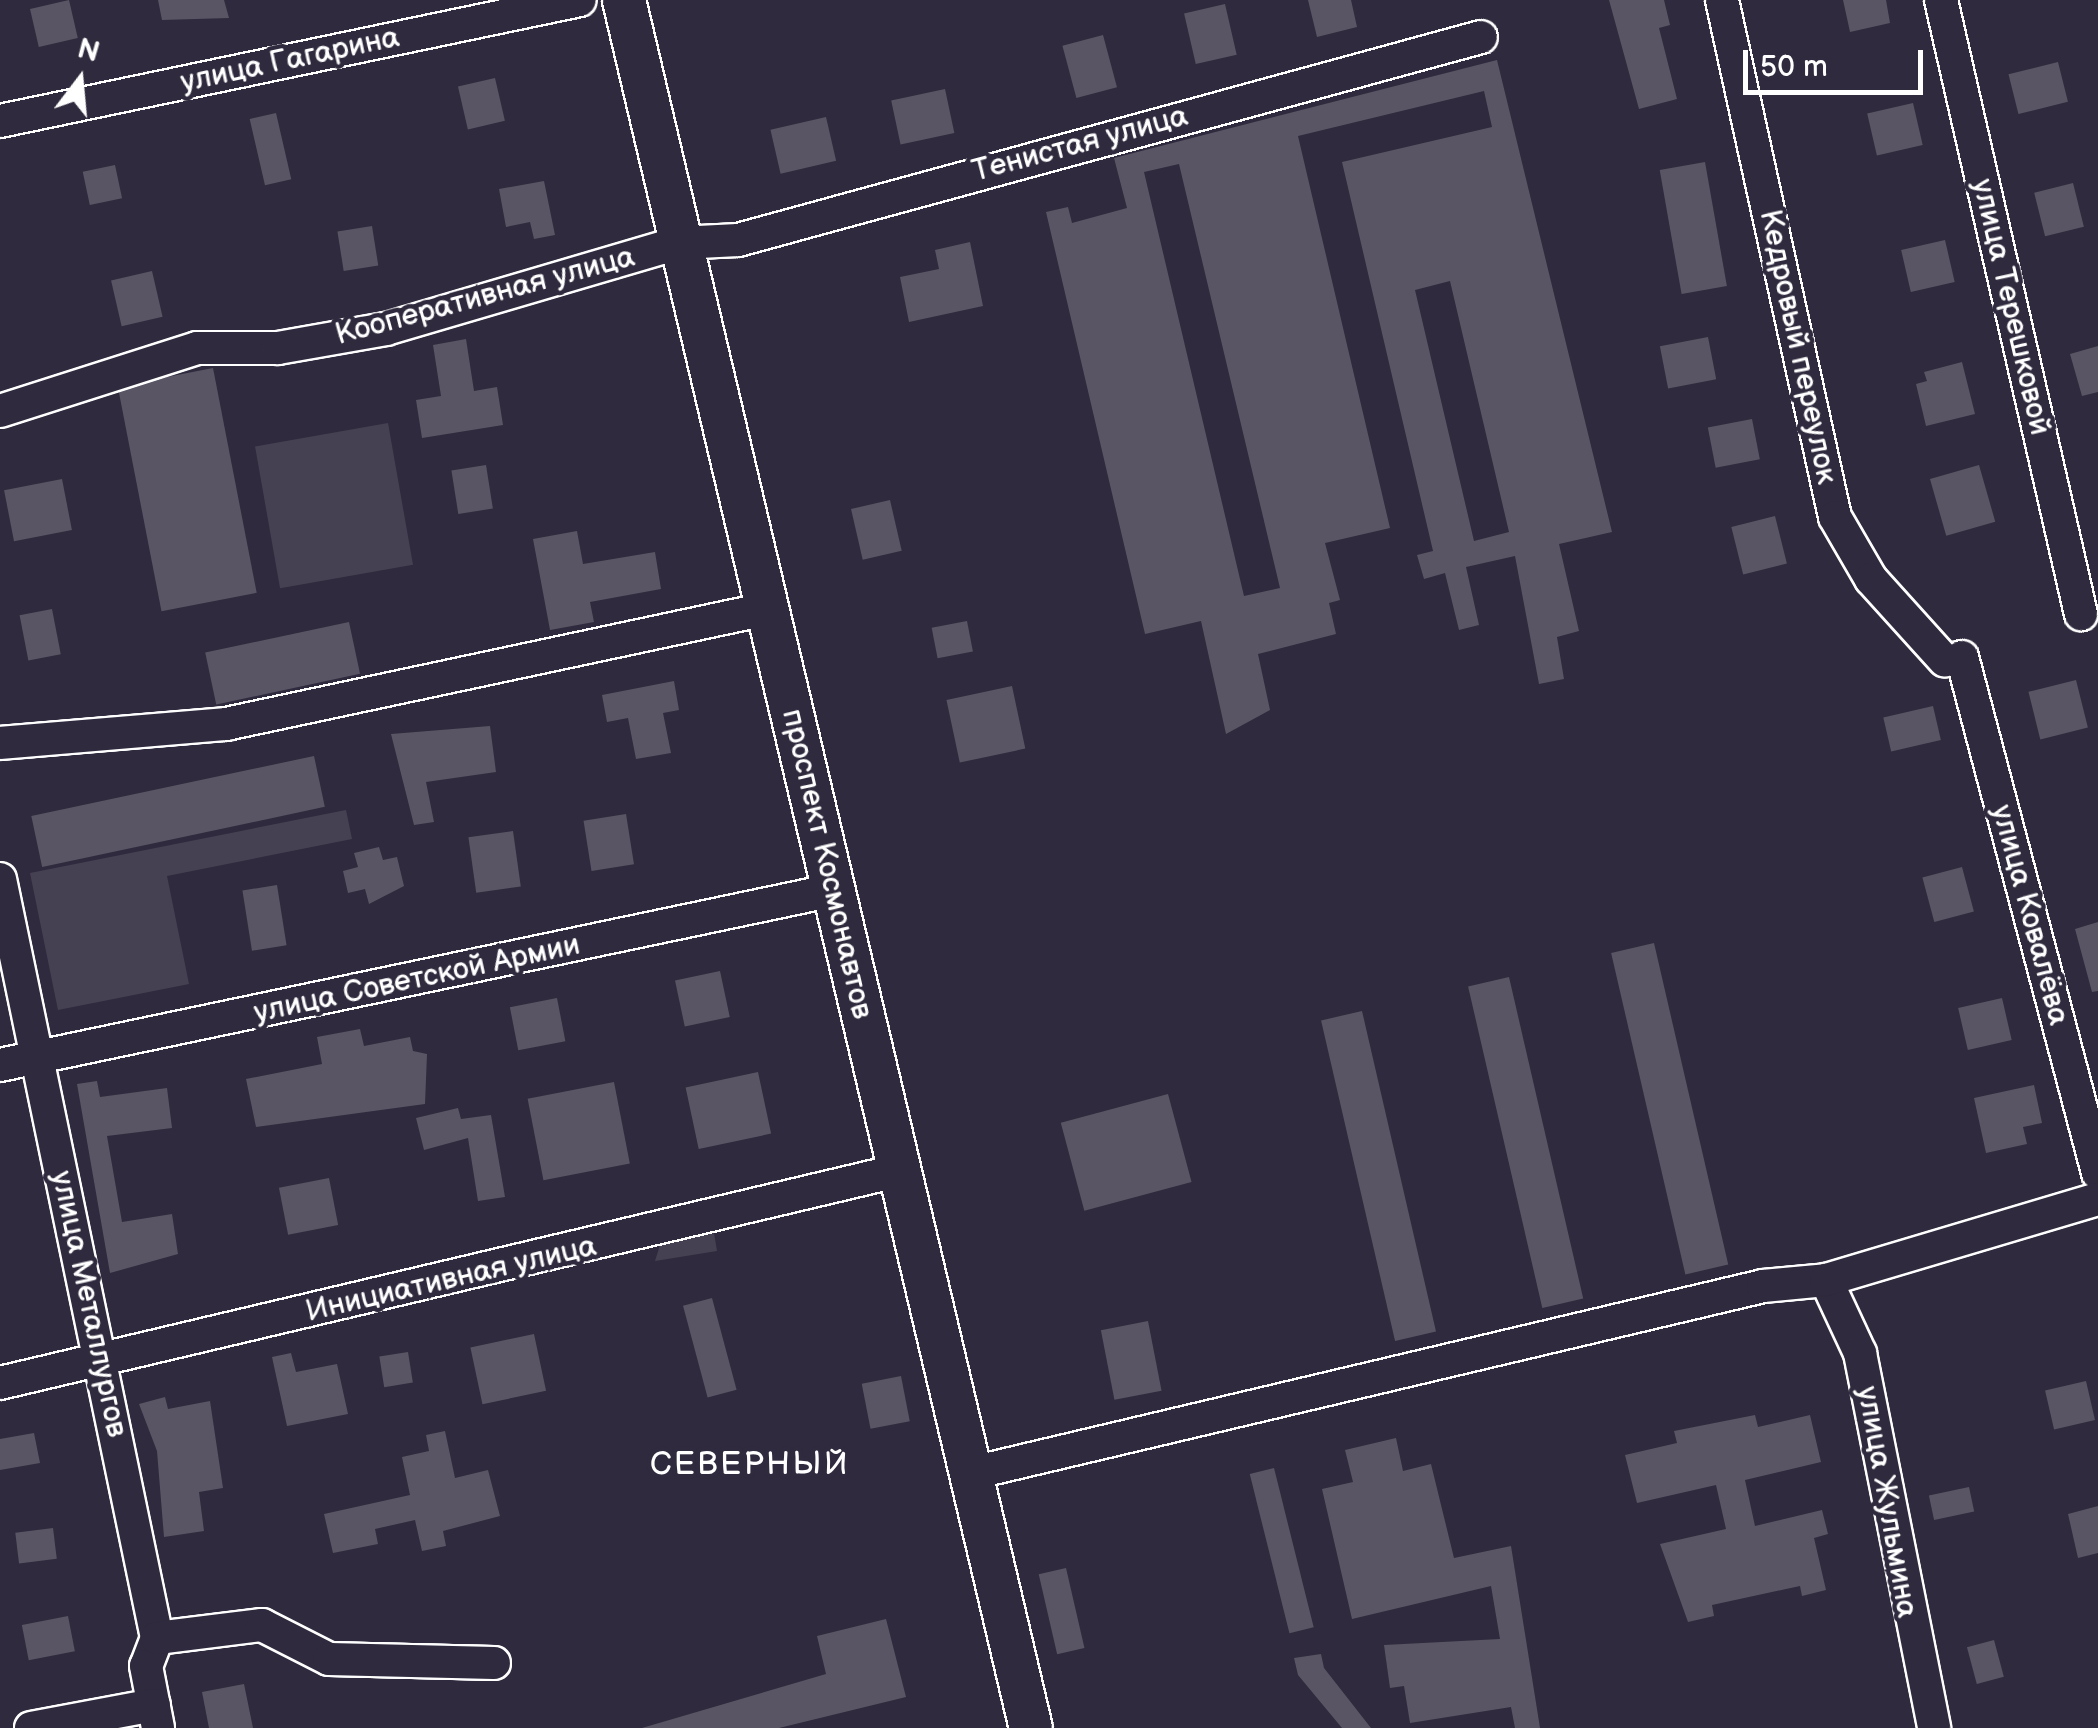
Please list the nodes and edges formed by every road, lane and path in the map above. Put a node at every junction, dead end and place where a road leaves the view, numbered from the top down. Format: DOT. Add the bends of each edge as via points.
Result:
graph roads {
  1 [pos="580,0"];
  2 [pos="624,0"];
  3 [pos="1722,0"];
  4 [pos="1941,0"];
  5 [pos="1481,38"];
  6 [pos="0,121"];
  7 [pos="679,243"];
  8 [pos="0,411"];
  9 [pos="766,609"];
  10 [pos="2081,614"];
  11 [pos="1953,659"];
  12 [pos="0,743"];
  13 [pos="0,879"];
  14 [pos="834,890"];
  15 [pos="40,1060"];
  16 [pos="0,1064"];
  17 [pos="901,1170"];
  18 [pos="2098,1173"];
  19 [pos="2098,1199"];
  20 [pos="1826,1280"];
  21 [pos="97,1362"];
  22 [pos="0,1383"];
  23 [pos="968,1474"];
  24 [pos="157,1638"];
  25 [pos="494,1663"];
  26 [pos="156,1716"];
  27 [pos="31,1728"];
  28 [pos="1031,1728"];
  29 [pos="1934,1728"];
  1 -- 6 [label="street, улица Гагарина"];
  2 -- 7 [label="main road, проспект Космонавтов"];
  3 -- 11 [label="street, Кедровый переулок" via="1835,518 1871,579"];
  4 -- 10 [label="street, улица Терешковой"];
  5 -- 7 [label="street, Тенистая улица" via="738,240"];
  7 -- 8 [label="street, Кооперативная улица" via="386,330 278,348 198,348 122,366"];
  7 -- 9 [label="main road, проспект Космонавтов"];
  9 -- 12 [label="street" via="226,724"];
  9 -- 14 [label="main road, проспект Космонавтов"];
  11 -- 18 [label="street, улица Ковалёва"];
  13 -- 15 [label="street, улица Металлургов"];
  14 -- 15 [label="street, улица Советской Армии"];
  14 -- 17 [label="main road, проспект Космонавтов"];
  15 -- 16 [label="street, улица Советской Армии"];
  15 -- 21 [label="street, улица Металлургов"];
  17 -- 21 [label="street, Инициативная улица"];
  17 -- 23 [label="main road, проспект Космонавтов"];
  19 -- 20 [label="street"];
  20 -- 23 [label="street" via="1762,1286"];
  20 -- 29 [label="street, улица Жульмина" via="1860,1354"];
  21 -- 22 [label="street, Инициативная улица"];
  21 -- 24 [label="street, улица Металлургов"];
  23 -- 28 [label="main road, проспект Космонавтов"];
  24 -- 25 [label="street" via="262,1625 330,1659"];
  24 -- 26 [label="street, улица Металлургов" via="146,1666"];
  26 -- 27 [label="street"];
}
